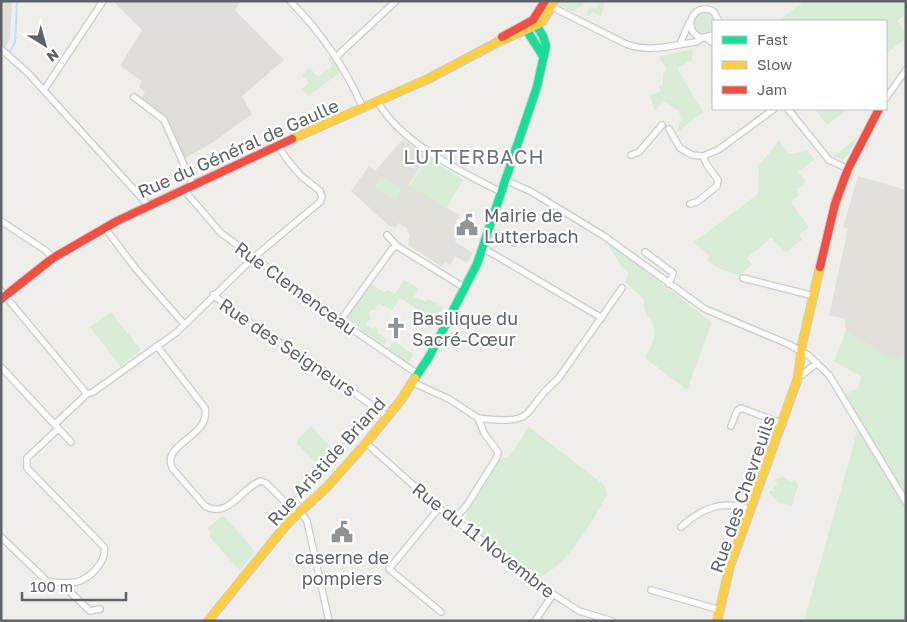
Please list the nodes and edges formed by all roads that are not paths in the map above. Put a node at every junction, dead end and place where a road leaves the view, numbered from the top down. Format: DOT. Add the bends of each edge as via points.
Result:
graph roads {
  1 [pos="103,1"];
  2 [pos="290,1"];
  3 [pos="396,1"];
  4 [pos="548,3"];
  5 [pos="706,5"];
  6 [pos="718,20"];
  7 [pos="535,23"];
  8 [pos="690,23"];
  9 [pos="525,28"];
  10 [pos="712,36"];
  11 [pos="704,38"];
  12 [pos="712,42"];
  13 [pos="680,44"];
  14 [pos="1,49"];
  15 [pos="336,56"];
  16 [pos="543,56"];
  17 [pos="906,70"];
  18 [pos="44,90"];
  19 [pos="134,97"];
  20 [pos="887,97"];
  21 [pos="378,102"];
  22 [pos="363,108"];
  23 [pos="773,110"];
  24 [pos="789,110"];
  25 [pos="878,110"];
  26 [pos="662,125"];
  27 [pos="669,129"];
  28 [pos="278,145"];
  29 [pos="632,155"];
  30 [pos="704,156"];
  31 [pos="848,169"];
  32 [pos="505,180"];
  33 [pos="193,185"];
  34 [pos="183,189"];
  35 [pos="501,192"];
  36 [pos="690,204"];
  37 [pos="148,205"];
  38 [pos="1,220"];
  39 [pos="105,228"];
  40 [pos="489,231"];
  41 [pos="387,235"];
  42 [pos="514,243"];
  43 [pos="397,246"];
  44 [pos="484,248"];
  45 [pos="645,252"];
  46 [pos="53,258"];
  47 [pos="253,258"];
  48 [pos="743,278"];
  49 [pos="669,284"];
  50 [pos="465,288"];
  51 [pos="622,288"];
  52 [pos="3,295"];
  53 [pos="213,295"];
  54 [pos="814,296"];
  55 [pos="602,318"];
  56 [pos="340,321"];
  57 [pos="184,324"];
  58 [pos="157,346"];
  59 [pos="801,350"];
  60 [pos="817,363"];
  61 [pos="1,367"];
  62 [pos="419,375"];
  63 [pos="798,378"];
  64 [pos="414,383"];
  65 [pos="87,394"];
  66 [pos="388,417"];
  67 [pos="478,418"];
  68 [pos="783,424"];
  69 [pos="56,426"];
  70 [pos="731,426"];
  71 [pos="71,442"];
  72 [pos="366,443"];
  73 [pos="906,502"];
  74 [pos="440,508"];
  75 [pos="751,510"];
  76 [pos="298,513"];
  77 [pos="455,519"];
  78 [pos="681,527"];
  79 [pos="1,537"];
  80 [pos="64,583"];
  81 [pos="651,590"];
  82 [pos="552,594"];
  83 [pos="100,609"];
  84 [pos="720,610"];
  85 [pos="441,612"];
  86 [pos="208,621"];
  87 [pos="329,621"];
  88 [pos="535,621"];
  89 [pos="612,621"];
  90 [pos="718,621"];
  1 -- 18 [label="street"];
  2 -- 15 [label="street" via="311,22"];
  3 -- 15 [label="street"];
  4 -- 7 [label="main road" via="543,21"];
  4 -- 13 [label="street" via="626,44 654,49"];
  5 -- 6 [label="street"];
  5 -- 8 [label="street" via="693,14"];
  7 -- 9 [label="main road, Rue du Général de Gaulle"];
  7 -- 16 [label="main road, Rue Aristide Briand" via="545,40"];
  8 -- 11 [label="street" via="694,34"];
  8 -- 13 [label="street"];
  9 -- 16 [label="main road"];
  9 -- 21 [label="main road, Rue du Général de Gaulle"];
  10 -- 11 [label="street"];
  11 -- 12 [label="street"];
  11 -- 13 [label="street"];
  14 -- 18 [label="street"];
  15 -- 22 [label="street"];
  16 -- 32 [label="main road, Rue Aristide Briand" via="537,87"];
  17 -- 20 [label="street"];
  18 -- 37 [label="street"];
  19 -- 33 [label="street" via="164,120"];
  21 -- 22 [label="main road, Rue du Général de Gaulle"];
  21 -- 35 [label="street" via="384,112 419,145"];
  22 -- 28 [label="main road, Rue du Général de Gaulle"];
  23 -- 30 [label="street" via="718,150"];
  24 -- 31 [label="street" via="829,160"];
  25 -- 31 [label="main road, Rue des Chevreuils"];
  26 -- 29 [label="street" via="639,152"];
  27 -- 30 [label="street" via="680,148 692,155"];
  28 -- 33 [label="main road, Rue du Général de Gaulle"];
  28 -- 47 [label="street" via="322,197"];
  30 -- 36 [label="street" via="706,165 718,180 717,186"];
  31 -- 54 [label="main road, Rue des Chevreuils" via="835,204"];
  32 -- 35 [label="main road, Rue Aristide Briand"];
  32 -- 49 [label="street" via="530,191 604,236"];
  33 -- 34 [label="main road, Rue du Général de Gaulle"];
  34 -- 37 [label="main road, Rue du Général de Gaulle"];
  34 -- 47 [label="street, Rue Clemenceau" via="221,233"];
  35 -- 40 [label="main road, Rue Aristide Briand"];
  37 -- 39 [label="main road, Rue du Général de Gaulle"];
  38 -- 46 [label="street"];
  39 -- 46 [label="main road, Rue du Général de Gaulle"];
  39 -- 57 [label="street"];
  40 -- 42 [label="street"];
  40 -- 44 [label="main road, Rue Aristide Briand"];
  41 -- 43 [label="street"];
  43 -- 50 [label="street"];
  43 -- 56 [label="street" via="366,282"];
  44 -- 50 [label="main road, Rue Aristide Briand"];
  44 -- 55 [label="street"];
  45 -- 49 [label="street" via="672,273"];
  46 -- 52 [label="main road, Rue du Général de Gaulle"];
  47 -- 53 [label="street"];
  47 -- 56 [label="street, Rue Clemenceau"];
  48 -- 54 [label="street"];
  49 -- 59 [label="street" via="716,316"];
  50 -- 62 [label="main road, Rue Aristide Briand"];
  51 -- 55 [label="street"];
  52 -- 65 [label="street"];
  53 -- 57 [label="street"];
  53 -- 66 [label="street, Rue des Seigneurs"];
  54 -- 59 [label="main road, Rue des Chevreuils"];
  55 -- 67 [label="street" via="528,415 507,422"];
  56 -- 62 [label="street, Rue Clemenceau"];
  57 -- 58 [label="street"];
  58 -- 65 [label="street"];
  58 -- 76 [label="street" via="205,408 207,417 202,426 173,452 172,468 212,510 225,508 260,482 266,483"];
  59 -- 60 [label="street"];
  59 -- 63 [label="main road, Rue des Chevreuils"];
  60 -- 63 [label="street"];
  60 -- 73 [label="street" via="833,381"];
  61 -- 69 [label="street"];
  62 -- 64 [label="main road, Rue Aristide Briand"];
  63 -- 68 [label="main road, Rue des Chevreuils"];
  64 -- 66 [label="main road, Rue Aristide Briand"];
  64 -- 67 [label="street" via="449,399"];
  65 -- 69 [label="street"];
  66 -- 72 [label="main road, Rue Aristide Briand"];
  67 -- 77 [label="street" via="498,452 467,505"];
  68 -- 70 [label="street" via="741,408"];
  68 -- 75 [label="main road, Rue des Chevreuils"];
  69 -- 71 [label="street"];
  69 -- 80 [label="street" via="27,458 27,468 104,547 106,555 103,562 80,581"];
  72 -- 74 [label="street, Rue du 11 Novembre"];
  72 -- 76 [label="main road, Rue Aristide Briand" via="327,487"];
  74 -- 77 [label="street, Rue du 11 Novembre"];
  74 -- 85 [label="street" via="389,569"];
  75 -- 78 [label="street" via="729,504 707,508"];
  75 -- 84 [label="main road, Rue des Chevreuils" via="730,566"];
  76 -- 86 [label="main road, Rue Aristide Briand"];
  76 -- 87 [label="street" via="307,521"];
  77 -- 82 [label="street, Rue du 11 Novembre"];
  79 -- 80 [label="street" via="48,582"];
  80 -- 83 [label="street" via="90,611"];
  81 -- 84 [label="street"];
  82 -- 88 [label="street"];
  82 -- 89 [label="street, Rue du 11 Novembre" via="579,611"];
  84 -- 90 [label="main road, Rue des Chevreuils"];
}
